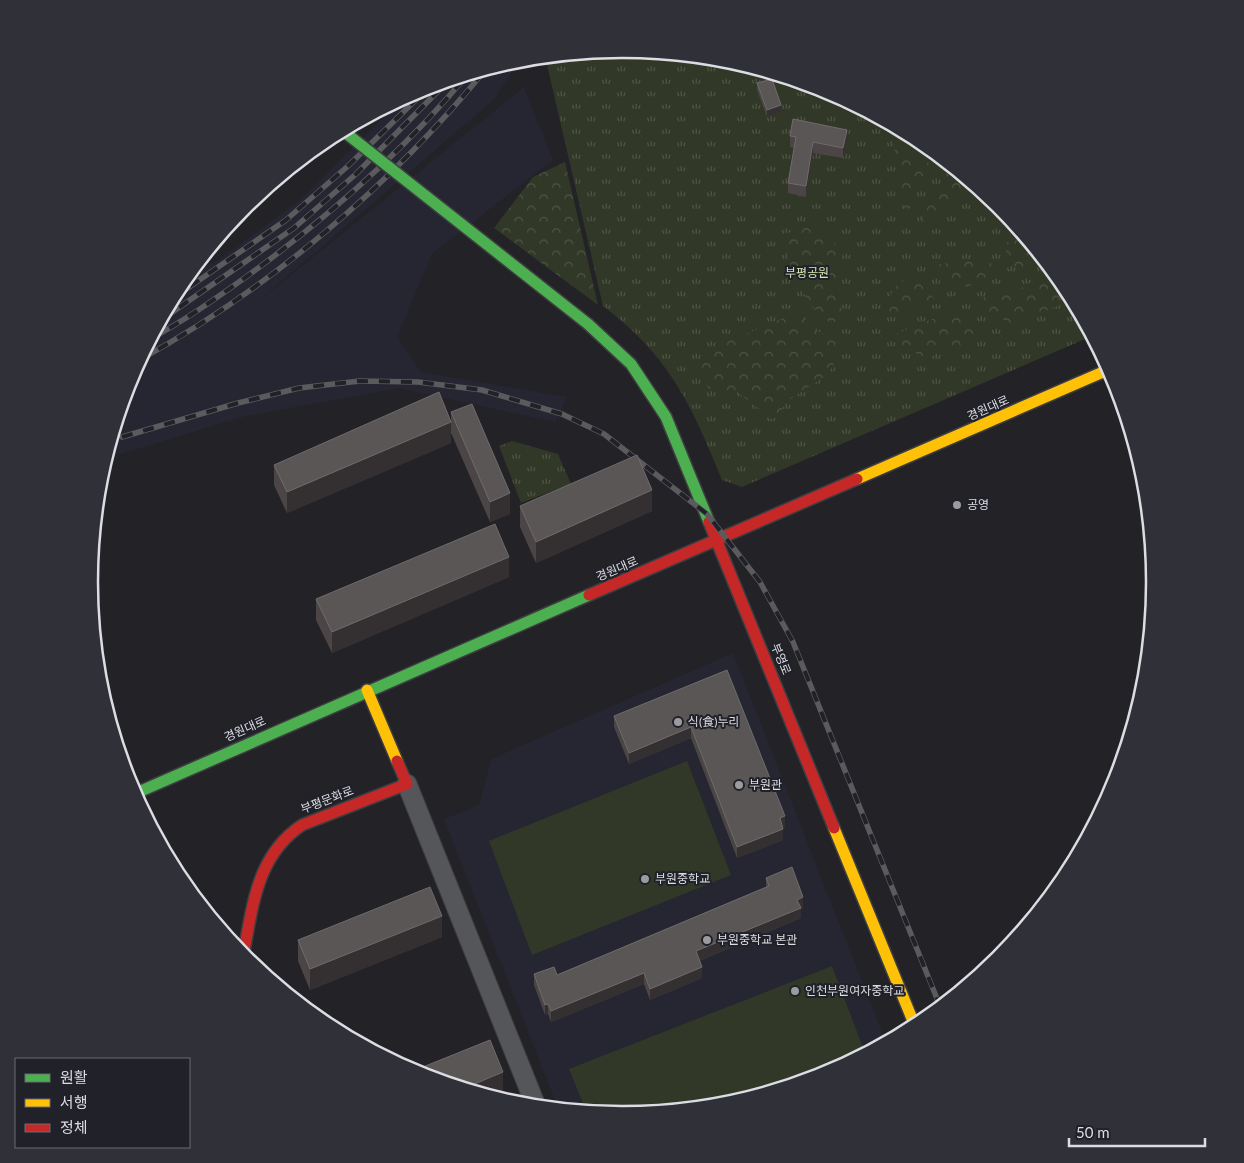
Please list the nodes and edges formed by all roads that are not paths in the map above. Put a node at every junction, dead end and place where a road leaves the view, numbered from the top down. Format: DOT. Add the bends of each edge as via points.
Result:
graph roads {
  1 [pos="349,135"];
  2 [pos="1102,372"];
  3 [pos="718,541"];
  4 [pos="367,690"];
  5 [pos="407,784"];
  6 [pos="142,791"];
  7 [pos="245,946"];
  8 [pos="912,1018"];
  9 [pos="532,1097"];
  1 -- 3 [label="street, 부영로, bridge" via="588,324 631,364 666,417"];
  2 -- 3 [label="street, 경원대로"];
  3 -- 4 [label="street, 경원대로"];
  3 -- 8 [label="street, 부영로"];
  4 -- 5 [label="street"];
  4 -- 6 [label="street, 경원대로"];
  5 -- 7 [label="street, 부평문화로" via="286,834 263,874"];
  5 -- 9 [label="street"];
}
